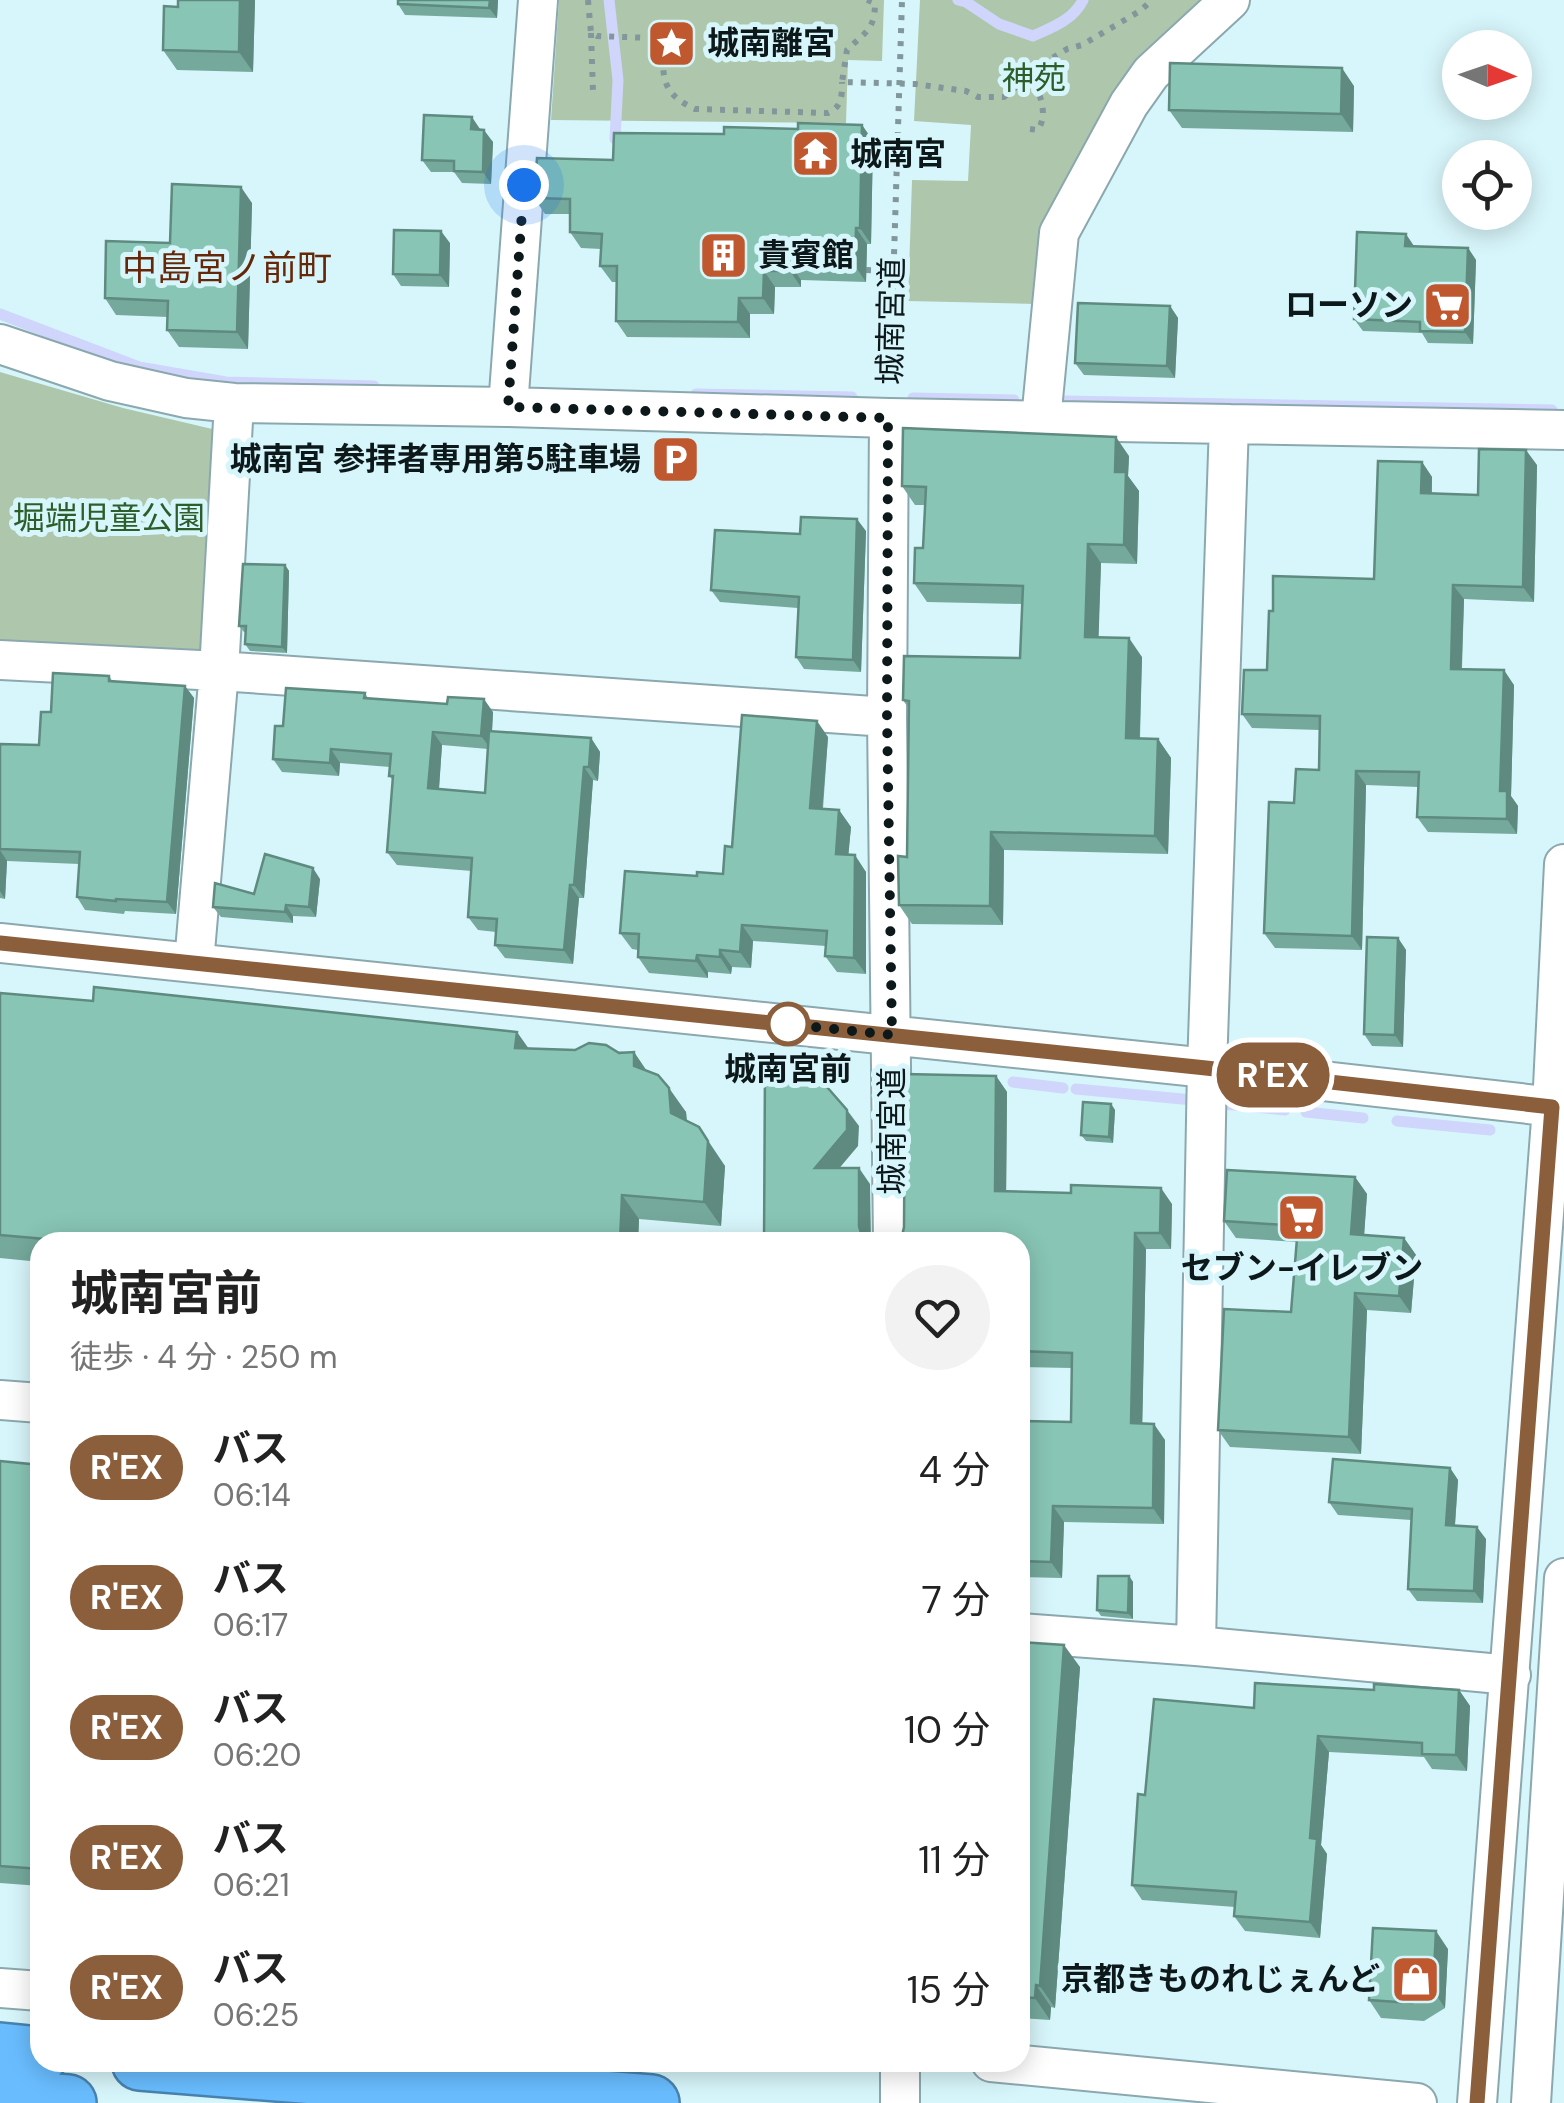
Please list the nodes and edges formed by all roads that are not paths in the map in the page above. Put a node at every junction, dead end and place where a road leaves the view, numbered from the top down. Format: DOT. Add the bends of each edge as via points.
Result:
graph roads {
  1 [pos="538,0"];
  2 [pos="1230,0"];
  3 [pos="0,344"];
  4 [pos="234,403"];
  5 [pos="508,407"];
  6 [pos="888,418"];
  7 [pos="1041,420"];
  8 [pos="1229,424"];
  9 [pos="1564,430"];
  10 [pos="0,660"];
  11 [pos="219,671"];
  12 [pos="887,716"];
  13 [pos="1564,864"];
  14 [pos="0,943"];
  15 [pos="194,963"];
  16 [pos="892,1035"];
  17 [pos="1206,1068"];
  18 [pos="1558,1107"];
  19 [pos="893,1232"];
  20 [pos="0,1400"];
  21 [pos="30,1402"];
  22 [pos="1564,1578"];
  23 [pos="1030,1635"];
  24 [pos="1196,1646"];
  25 [pos="1510,1675"];
  26 [pos="1560,1677"];
  27 [pos="0,1988"];
  28 [pos="30,1990"];
  29 [pos="0,2052"];
  30 [pos="30,2054"];
  31 [pos="1030,2066"];
  32 [pos="265,2072"];
  33 [pos="900,2072"];
  34 [pos="0,2098"];
  35 [pos="68,2103"];
  36 [pos="651,2103"];
  37 [pos="900,2103"];
  38 [pos="1416,2103"];
  39 [pos="1477,2103"];
  40 [pos="1530,2103"];
  1 -- 5 [label="street"];
  2 -- 7 [label="street" via="1152,73 1060,233"];
  3 -- 4 [label="street" via="110,382"];
  4 -- 5 [label="street"];
  4 -- 11 [label="street"];
  5 -- 6 [label="street"];
  6 -- 7 [label="street"];
  6 -- 12 [label="street, 城南宮道"];
  7 -- 8 [label="street"];
  8 -- 9 [label="street"];
  8 -- 17 [label="street"];
  10 -- 11 [label="street"];
  11 -- 12 [label="street"];
  11 -- 15 [label="street"];
  12 -- 16 [label="street, 城南宮道"];
  13 -- 18 [label="street"];
  14 -- 15 [label="street"];
  15 -- 16 [label="street"];
  16 -- 17 [label="street"];
  16 -- 19 [label="street, 城南宮道"];
  17 -- 18 [label="street"];
  17 -- 24 [label="street"];
  18 -- 25 [label="street"];
  20 -- 21 [label="street"];
  22 -- 26 [label="street"];
  23 -- 24 [label="street"];
  24 -- 25 [label="street"];
  25 -- 39 [label="street"];
  26 -- 40 [label="street"];
  27 -- 28 [label="street"];
  29 -- 30 [label="highway"];
  31 -- 38 [label="street"];
  32 -- 36 [label="highway"];
  33 -- 37 [label="street"];
  34 -- 35 [label="highway"];
}
